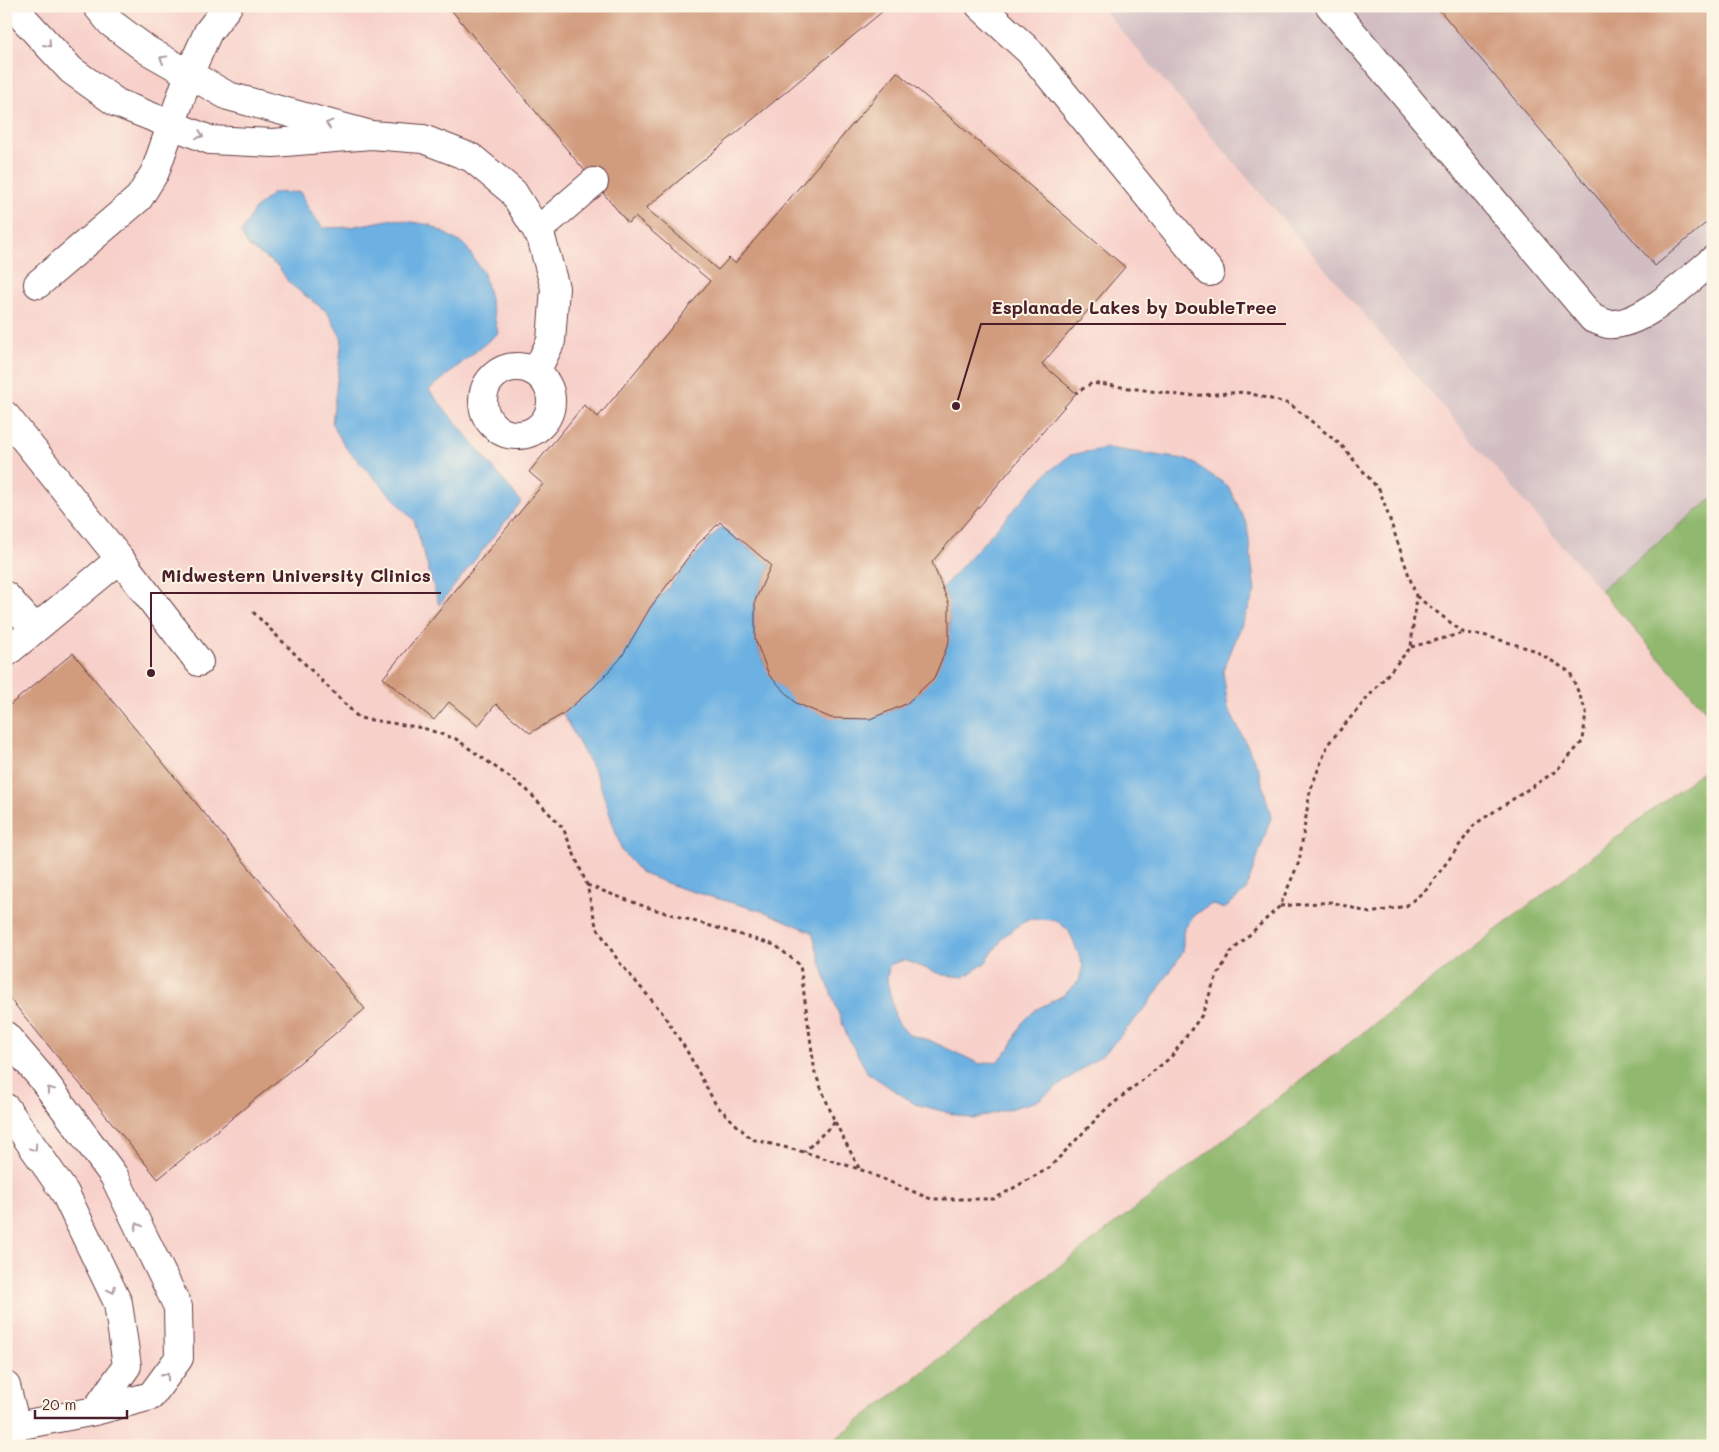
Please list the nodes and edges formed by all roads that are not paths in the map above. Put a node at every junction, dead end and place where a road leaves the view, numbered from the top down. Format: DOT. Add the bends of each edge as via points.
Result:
graph roads {
  1 [pos="18,6"];
  2 [pos="97,6"];
  3 [pos="228,6"];
  4 [pos="980,6"];
  5 [pos="1330,6"];
  6 [pos="189,74"];
  7 [pos="171,124"];
  8 [pos="371,135"];
  9 [pos="594,182"];
  10 [pos="537,231"];
  11 [pos="1713,260"];
  12 [pos="1210,272"];
  13 [pos="38,284"];
  14 [pos="536,372"];
  15 [pos="6,416"];
  16 [pos="120,559"];
  17 [pos="6,596"];
  18 [pos="34,630"];
  19 [pos="6,653"];
  20 [pos="199,662"];
  21 [pos="6,1036"];
  22 [pos="6,1108"];
  23 [pos="6,1386"];
  24 [pos="95,1411"];
  25 [pos="11,1427"];
  1 -- 7 [label="street, one-way" via="24,19 71,70 117,103"];
  6 -- 2 [label="street, one-way" via="147,50 111,23"];
  3 -- 6 [label="street" via="208,32"];
  4 -- 12 [label="street" via="1029,51"];
  5 -- 11 [label="street" via="1593,319 1608,324 1636,318"];
  6 -- 7 [label="street"];
  8 -- 6 [label="street, one-way" via="228,96"];
  7 -- 8 [label="street, one-way" via="210,140 273,143"];
  7 -- 13 [label="street" via="155,172 139,198"];
  8 -- 10 [label="street" via="423,139 472,158 513,192"];
  9 -- 10 [label="street"];
  10 -- 14 [label="street" via="554,288 551,341"];
  15 -- 16 [label="street"];
  16 -- 18 [label="street"];
  16 -- 20 [label="street"];
  17 -- 18 [label="street"];
  18 -- 19 [label="street"];
  24 -- 21 [label="street, one-way" via="151,1396 179,1358 178,1307 114,1176 41,1077"];
  22 -- 24 [label="street, one-way" via="65,1193 118,1303 127,1366"];
  23 -- 25 [label="street"];
  24 -- 25 [label="street"];
}
